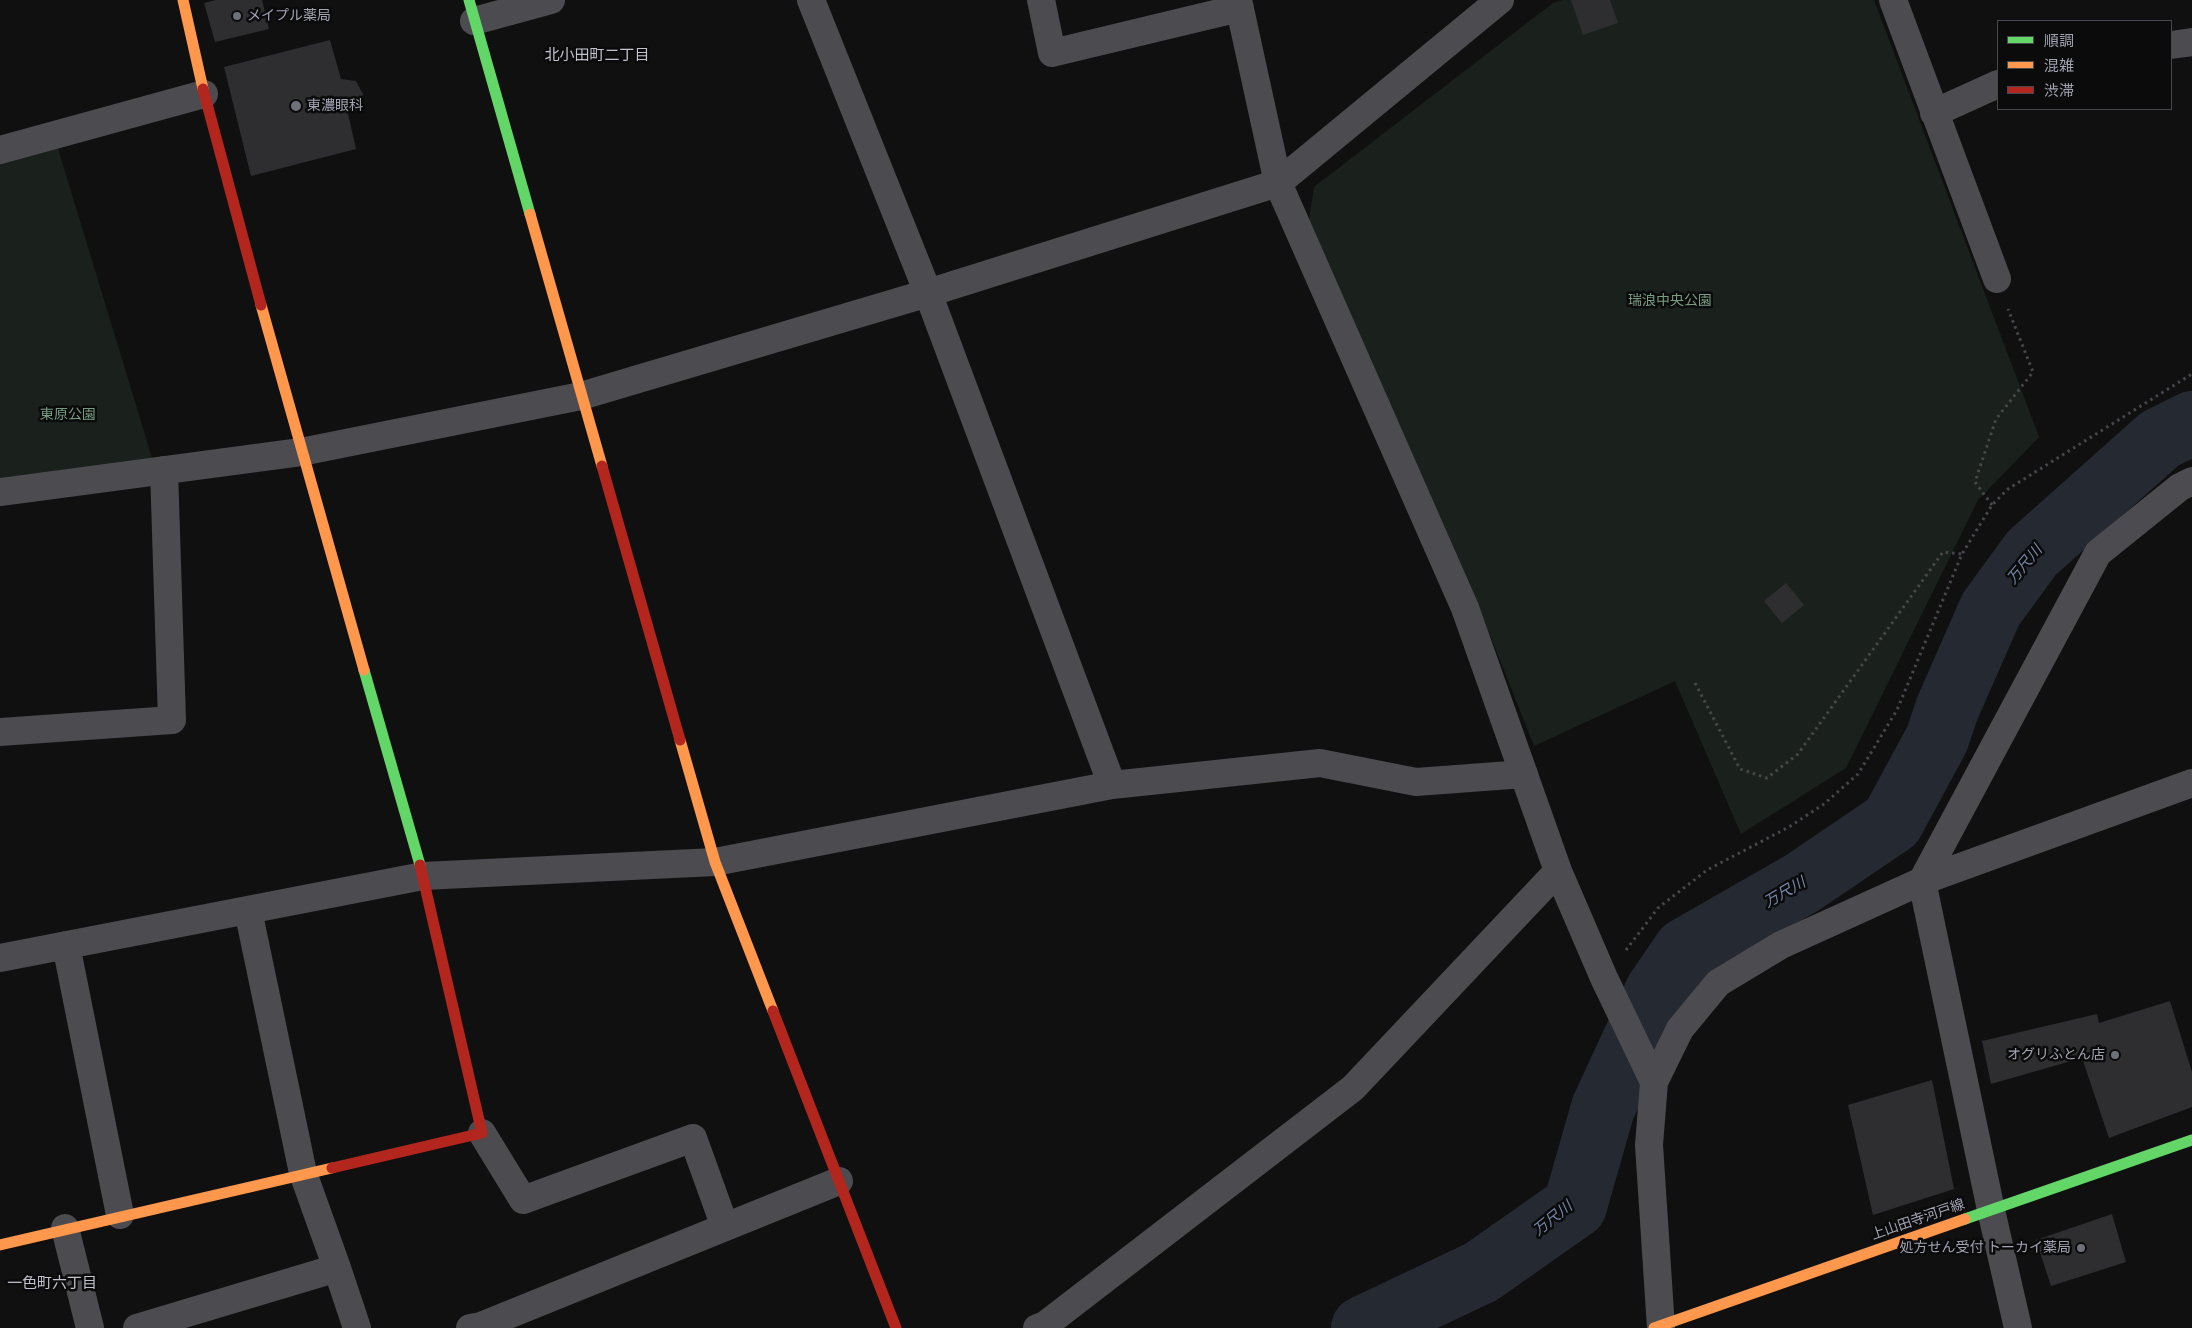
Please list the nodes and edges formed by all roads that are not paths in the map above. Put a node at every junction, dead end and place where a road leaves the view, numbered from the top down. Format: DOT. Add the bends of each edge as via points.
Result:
graph roads {
  1 [pos="183,0"];
  2 [pos="551,0"];
  3 [pos="811,0"];
  4 [pos="1041,0"];
  5 [pos="1500,0"];
  6 [pos="1892,0"];
  7 [pos="1239,4"];
  8 [pos="471,11"];
  9 [pos="2192,42"];
  10 [pos="2172,45"];
  11 [pos="1997,84"];
  12 [pos="204,94"];
  13 [pos="1934,113"];
  14 [pos="0,150"];
  15 [pos="1278,182"];
  16 [pos="1997,280"];
  17 [pos="928,293"];
  18 [pos="581,396"];
  19 [pos="301,452"];
  20 [pos="164,470"];
  21 [pos="2192,481"];
  22 [pos="0,492"];
  23 [pos="0,732"];
  24 [pos="1524,774"];
  25 [pos="2192,783"];
  26 [pos="1112,785"];
  27 [pos="715,862"];
  28 [pos="1558,871"];
  29 [pos="424,876"];
  30 [pos="1922,881"];
  31 [pos="248,910"];
  32 [pos="66,946"];
  33 [pos="0,958"];
  34 [pos="1654,1082"];
  35 [pos="482,1133"];
  36 [pos="2192,1140"];
  37 [pos="303,1173"];
  38 [pos="839,1180"];
  39 [pos="1991,1210"];
  40 [pos="120,1215"];
  41 [pos="725,1227"];
  42 [pos="65,1228"];
  43 [pos="0,1245"];
  44 [pos="338,1268"];
  45 [pos="1658,1327"];
  46 [pos="90,1328"];
  47 [pos="137,1328"];
  48 [pos="357,1328"];
  49 [pos="470,1328"];
  50 [pos="896,1328"];
  51 [pos="1037,1328"];
  52 [pos="2018,1328"];
  1 -- 12 [label="street"];
  2 -- 8 [label="street"];
  3 -- 17 [label="street"];
  4 -- 7 [label="street" via="1052,53"];
  5 -- 15 [label="street"];
  6 -- 13 [label="street"];
  7 -- 15 [label="street"];
  8 -- 18 [label="street"];
  9 -- 10 [label="street"];
  11 -- 13 [label="street"];
  12 -- 14 [label="street"];
  12 -- 19 [label="street"];
  13 -- 16 [label="street"];
  15 -- 17 [label="street"];
  15 -- 24 [label="street" via="1465,608"];
  17 -- 18 [label="street"];
  17 -- 26 [label="street"];
  18 -- 19 [label="street"];
  18 -- 27 [label="street"];
  19 -- 20 [label="street"];
  19 -- 29 [label="street"];
  20 -- 22 [label="street"];
  20 -- 23 [label="street" via="172,720"];
  21 -- 30 [label="street" via="2180,487 2098,553"];
  24 -- 26 [label="street" via="1416,782 1320,763"];
  24 -- 28 [label="street"];
  25 -- 30 [label="street"];
  26 -- 27 [label="street"];
  27 -- 29 [label="street"];
  27 -- 38 [label="street"];
  28 -- 34 [label="street"];
  28 -- 51 [label="street" via="1353,1088 1046,1325"];
  29 -- 31 [label="street"];
  29 -- 35 [label="street"];
  30 -- 34 [label="street" via="1781,945 1718,983 1680,1030"];
  30 -- 39 [label="street"];
  31 -- 32 [label="street"];
  31 -- 37 [label="street"];
  32 -- 33 [label="street"];
  32 -- 40 [label="street"];
  34 -- 45 [label="street" via="1649,1145"];
  35 -- 37 [label="street"];
  35 -- 41 [label="street" via="523,1200 693,1138"];
  36 -- 39 [label="street, 上山田寺河戸線"];
  37 -- 40 [label="street"];
  37 -- 44 [label="street"];
  38 -- 41 [label="street"];
  38 -- 50 [label="street"];
  39 -- 45 [label="street, 上山田寺河戸線"];
  39 -- 52 [label="street"];
  40 -- 42 [label="street"];
  41 -- 49 [label="street"];
  42 -- 43 [label="street"];
  42 -- 46 [label="street"];
  44 -- 47 [label="street"];
  44 -- 48 [label="street"];
}
